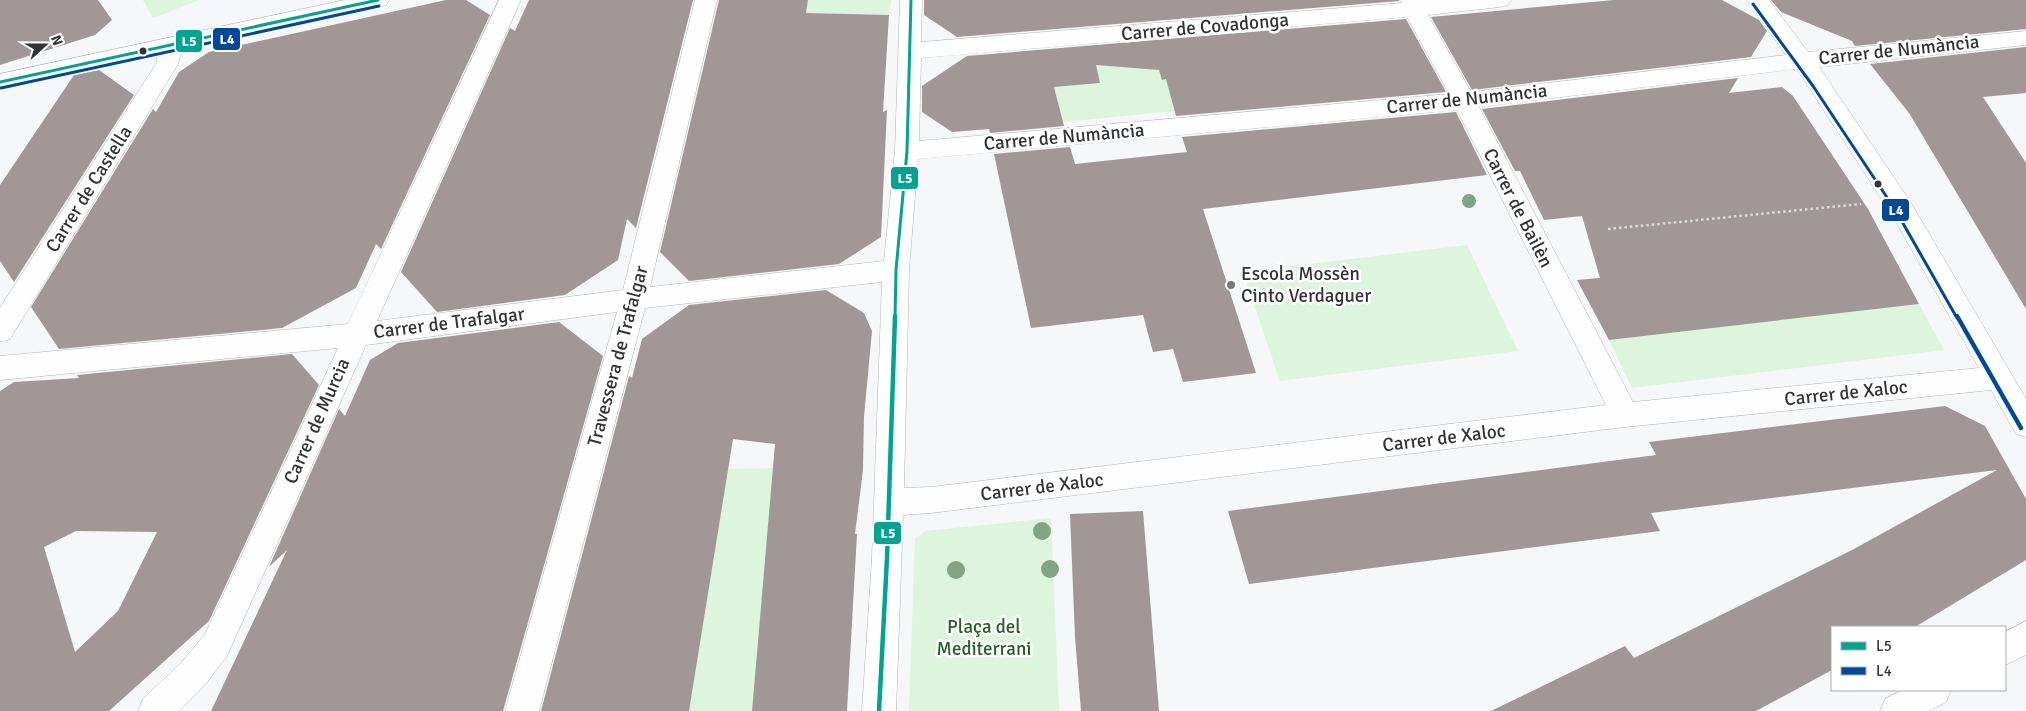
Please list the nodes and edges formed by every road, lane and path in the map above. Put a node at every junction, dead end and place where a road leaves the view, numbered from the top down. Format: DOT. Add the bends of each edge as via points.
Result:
graph roads {
  1 [pos="378,0"];
  2 [pos="510,0"];
  3 [pos="706,0"];
  4 [pos="910,0"];
  5 [pos="1500,0"];
  6 [pos="1758,0"];
  7 [pos="1414,4"];
  8 [pos="2026,38"];
  9 [pos="172,44"];
  10 [pos="909,51"];
  11 [pos="1803,60"];
  12 [pos="0,82"];
  13 [pos="1464,101"];
  14 [pos="907,151"];
  15 [pos="1896,201"];
  16 [pos="1608,229"];
  17 [pos="896,270"];
  18 [pos="634,299"];
  19 [pos="0,331"];
  20 [pos="355,334"];
  21 [pos="0,368"];
  22 [pos="1999,378"];
  23 [pos="1625,415"];
  24 [pos="2026,425"];
  25 [pos="889,502"];
  26 [pos="2026,637"];
  27 [pos="2006,648"];
  28 [pos="193,674"];
  29 [pos="1932,691"];
  30 [pos="155,711"];
  31 [pos="177,711"];
  32 [pos="522,711"];
  33 [pos="879,711"];
  34 [pos="1897,711"];
  1 -- 9 [label="street"];
  2 -- 20 [label="street, Carrer de Murcia" via="384,278"];
  3 -- 18 [label="street, Travessera de Trafalgar"];
  4 -- 10 [label="street"];
  5 -- 7 [label="street, Carrer de Covadonga"];
  6 -- 11 [label="street"];
  7 -- 10 [label="street, Carrer de Covadonga"];
  7 -- 13 [label="street, Carrer de Bailèn" via="1420,22"];
  8 -- 11 [label="street, Carrer de Numància"];
  9 -- 12 [label="street"];
  9 -- 19 [label="street, Carrer de Castella" via="167,64"];
  10 -- 14 [label="street"];
  11 -- 13 [label="street, Carrer de Numància"];
  11 -- 15 [label="street"];
  13 -- 14 [label="street, Carrer de Numància"];
  13 -- 23 [label="street, Carrer de Bailèn"];
  14 -- 17 [label="street"];
  15 -- 16 [label="path"];
  15 -- 22 [label="street"];
  17 -- 18 [label="street, Carrer de Trafalgar"];
  17 -- 25 [label="street"];
  18 -- 20 [label="street, Carrer de Trafalgar"];
  18 -- 32 [label="street, Travessera de Trafalgar"];
  20 -- 21 [label="street, Carrer de Trafalgar"];
  20 -- 28 [label="street, Carrer de Murcia" via="216,645"];
  22 -- 23 [label="street, Carrer de Xaloc"];
  22 -- 24 [label="street"];
  23 -- 25 [label="street, Carrer de Xaloc" via="931,500"];
  25 -- 33 [label="street"];
  26 -- 27 [label="street"];
  28 -- 30 [label="street, Carrer de Murcia"];
  28 -- 31 [label="street, Carrer de Murcia"];
  29 -- 34 [label="street"];
}
